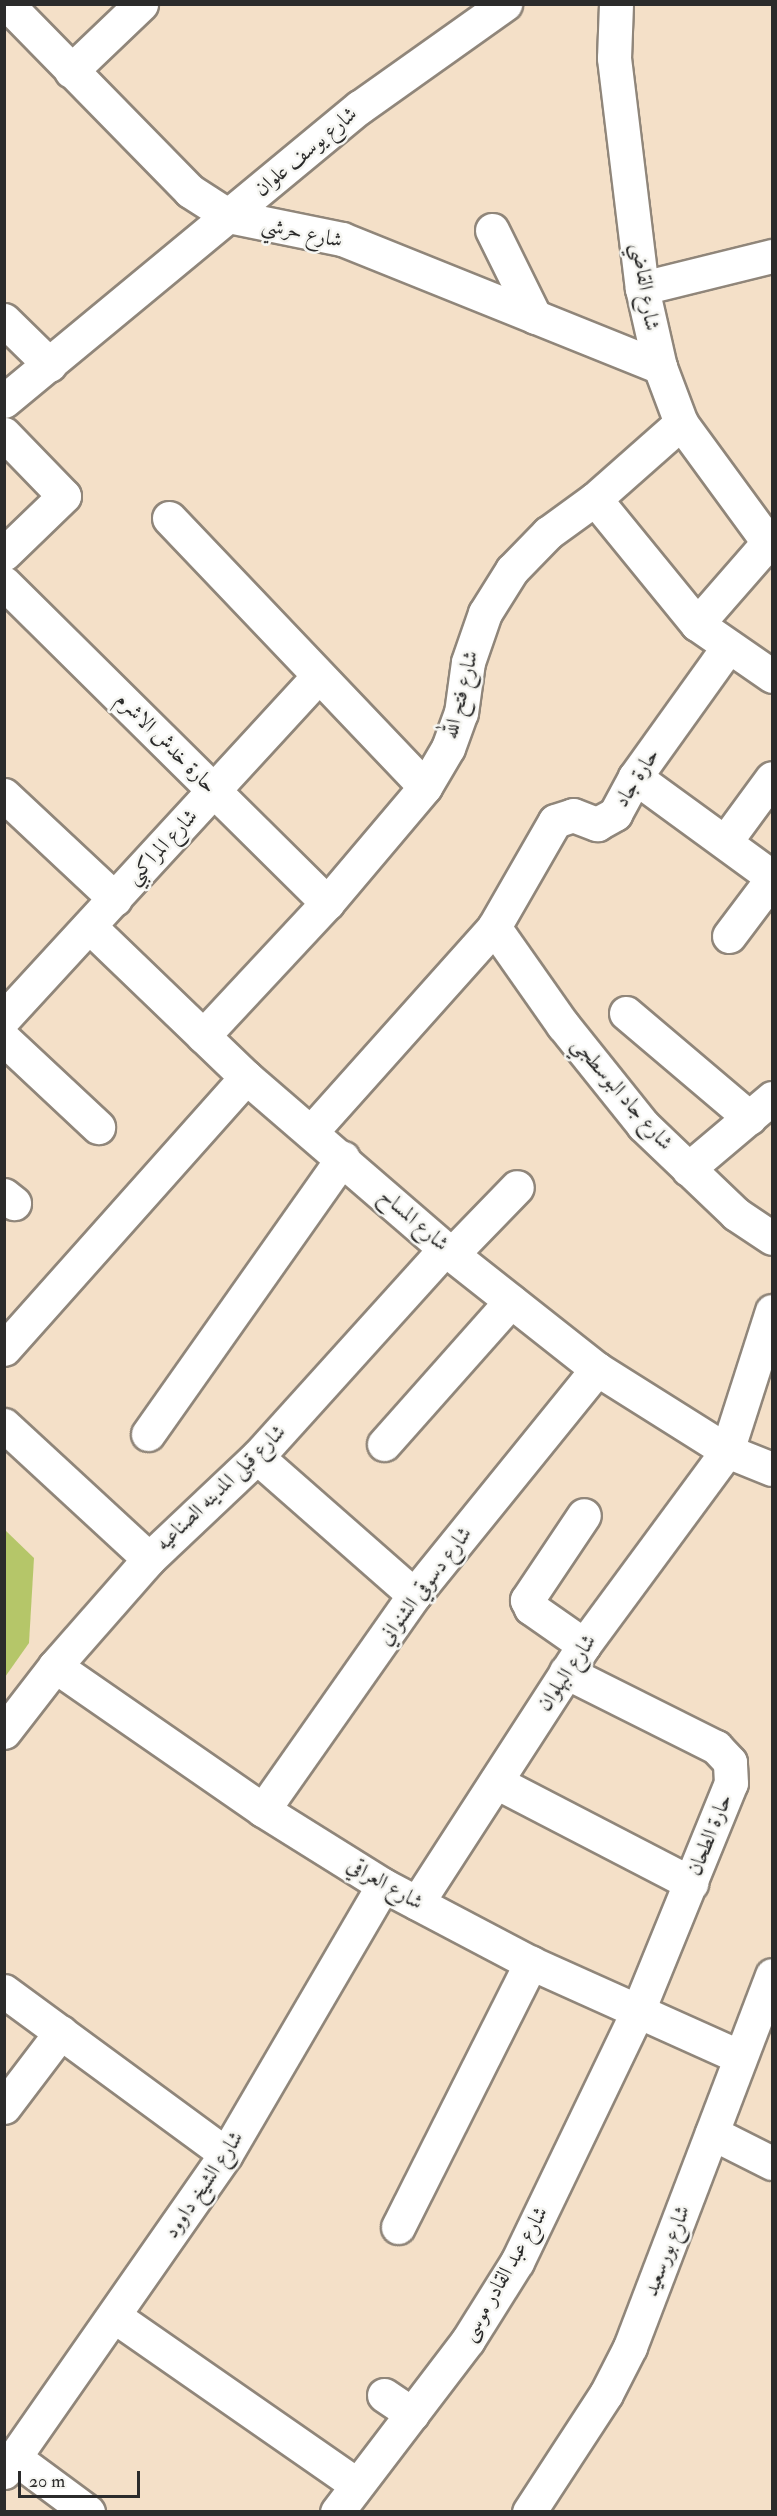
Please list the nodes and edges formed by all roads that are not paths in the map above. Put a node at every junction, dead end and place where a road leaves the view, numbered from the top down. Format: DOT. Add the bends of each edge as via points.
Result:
graph roads {
  1 [pos="7,4"];
  2 [pos="141,4"];
  3 [pos="505,4"];
  4 [pos="616,4"];
  5 [pos="71,71"];
  6 [pos="229,216"];
  7 [pos="492,230"];
  8 [pos="772,256"];
  9 [pos="642,288"];
  10 [pos="535,317"];
  11 [pos="4,320"];
  12 [pos="50,365"];
  13 [pos="660,367"];
  14 [pos="4,401"];
  15 [pos="681,423"];
  16 [pos="4,434"];
  17 [pos="595,499"];
  18 [pos="170,518"];
  19 [pos="771,537"];
  20 [pos="4,554"];
  21 [pos="4,583"];
  22 [pos="697,624"];
  23 [pos="728,646"];
  24 [pos="319,676"];
  25 [pos="772,676"];
  26 [pos="635,777"];
  27 [pos="772,777"];
  28 [pos="425,787"];
  29 [pos="214,791"];
  30 [pos="4,795"];
  31 [pos="725,842"];
  32 [pos="772,878"];
  33 [pos="115,899"];
  34 [pos="327,903"];
  35 [pos="89,926"];
  36 [pos="494,927"];
  37 [pos="729,936"];
  38 [pos="9,1005"];
  39 [pos="626,1013"];
  40 [pos="203,1036"];
  41 [pos="4,1039"];
  42 [pos="246,1077"];
  43 [pos="761,1108"];
  44 [pos="98,1127"];
  45 [pos="311,1132"];
  46 [pos="343,1158"];
  47 [pos="688,1169"];
  48 [pos="517,1187"];
  49 [pos="772,1238"];
  50 [pos="448,1251"];
  51 [pos="511,1301"];
  52 [pos="772,1311"];
  53 [pos="4,1349"];
  54 [pos="597,1369"];
  55 [pos="4,1425"];
  56 [pos="148,1434"];
  57 [pos="384,1444"];
  58 [pos="728,1451"];
  59 [pos="257,1457"];
  60 [pos="772,1469"];
  61 [pos="584,1515"];
  62 [pos="149,1558"];
  63 [pos="414,1594"];
  64 [pos="584,1645"];
  65 [pos="55,1666"];
  66 [pos="566,1672"];
  67 [pos="4,1732"];
  68 [pos="496,1782"];
  69 [pos="262,1810"];
  70 [pos="691,1883"];
  71 [pos="383,1885"];
  72 [pos="417,1903"];
  73 [pos="531,1963"];
  74 [pos="772,1975"];
  75 [pos="4,1991"];
  76 [pos="637,2013"];
  77 [pos="60,2032"];
  78 [pos="740,2057"];
  79 [pos="4,2107"];
  80 [pos="712,2133"];
  81 [pos="226,2154"];
  82 [pos="772,2163"];
  83 [pos="398,2227"];
  84 [pos="114,2316"];
  85 [pos="384,2395"];
  86 [pos="412,2414"];
  87 [pos="10,2465"];
  88 [pos="356,2484"];
  89 [pos="87,2511"];
  90 [pos="337,2511"];
  91 [pos="529,2511"];
  1 -- 5 [label="street, شارع حرشي"];
  2 -- 5 [label="street"];
  3 -- 6 [label="street, شارع يوسف علوان" via="411,68"];
  4 -- 9 [label="street, شارع القاضي" via="614,58"];
  5 -- 6 [label="street, شارع حرشي" via="190,191"];
  6 -- 10 [label="street, شارع حرشي" via="342,239"];
  6 -- 12 [label="street, شارع يوسف علوان"];
  7 -- 10 [label="street"];
  8 -- 9 [label="street"];
  9 -- 13 [label="street, شارع القاضي"];
  10 -- 13 [label="street, شارع حرشي"];
  11 -- 12 [label="street"];
  12 -- 14 [label="street, شارع يوسف علوان"];
  13 -- 15 [label="street, شارع القاضي"];
  15 -- 17 [label="street, شارع فتح الله"];
  15 -- 19 [label="street, شارع القاضي"];
  16 -- 20 [label="street" via="64,496"];
  17 -- 22 [label="street"];
  17 -- 28 [label="street, شارع فتح الله" via="548,534 519,562 485,613 468,662 461,713 448,748"];
  18 -- 24 [label="street"];
  19 -- 22 [label="street"];
  21 -- 29 [label="street, حارة خدش الاشرم"];
  22 -- 23 [label="street"];
  23 -- 25 [label="street"];
  23 -- 26 [label="street, حارة جاد"];
  24 -- 28 [label="street"];
  24 -- 29 [label="street, شارع المراكبي"];
  26 -- 31 [label="street"];
  26 -- 36 [label="street, حارة جاد" via="610,819 590,824 573,815 555,821"];
  27 -- 31 [label="street"];
  28 -- 34 [label="street, شارع فتح الله"];
  29 -- 33 [label="street, شارع المراكبي"];
  29 -- 34 [label="street, حارة خدش الاشرم"];
  30 -- 33 [label="street"];
  31 -- 32 [label="street"];
  32 -- 37 [label="street"];
  33 -- 35 [label="street, شارع المراكبي"];
  34 -- 40 [label="street, شارع فتح الله"];
  35 -- 38 [label="street, شارع المراكبي"];
  35 -- 40 [label="street, شارع المساح"];
  36 -- 45 [label="street, حارة جاد"];
  36 -- 47 [label="street, شارع جاد البوسطجي" via="602,1076 643,1125"];
  39 -- 43 [label="street"];
  40 -- 42 [label="street, شارع المساح"];
  41 -- 44 [label="street"];
  42 -- 45 [label="street, شارع المساح"];
  42 -- 53 [label="street"];
  43 -- 47 [label="street"];
  45 -- 46 [label="street, شارع المساح"];
  46 -- 50 [label="street, شارع المساح"];
  46 -- 56 [label="street"];
  47 -- 49 [label="street, شارع جاد البوسطجي" via="736,1214"];
  48 -- 50 [label="street, شارع قبلى المدينه الصناعيه"];
  50 -- 51 [label="street, شارع المساح"];
  50 -- 59 [label="street, شارع قبلى المدينه الصناعيه"];
  51 -- 54 [label="street, شارع المساح"];
  51 -- 57 [label="street"];
  52 -- 58 [label="street, شارع البهلوان"];
  54 -- 58 [label="street, شارع المساح"];
  54 -- 63 [label="street, شارع دسوقي الشنواني"];
  55 -- 62 [label="street"];
  58 -- 60 [label="street, شارع المساح"];
  58 -- 64 [label="street, شارع البهلوان"];
  59 -- 62 [label="street, شارع قبلى المدينه الصناعيه"];
  59 -- 63 [label="street"];
  61 -- 64 [label="street" via="527,1600 531,1608"];
  62 -- 65 [label="street, شارع قبلى المدينه الصناعيه"];
  63 -- 69 [label="street, شارع دسوقي الشنواني"];
  64 -- 66 [label="street, شارع البهلوان"];
  65 -- 67 [label="street, شارع قبلى المدينه الصناعيه"];
  65 -- 69 [label="street, شارع العراقي"];
  66 -- 68 [label="street, شارع البهلوان"];
  66 -- 70 [label="street, حارة الطحان" via="716,1747 730,1762 731,1783"];
  68 -- 70 [label="street"];
  68 -- 72 [label="street, شارع البهلوان"];
  69 -- 71 [label="street, شارع العراقي"];
  70 -- 76 [label="street, حارة الطحان"];
  71 -- 72 [label="street, شارع العراقي"];
  71 -- 81 [label="street, شارع الشيخ داوود"];
  72 -- 73 [label="street, شارع العراقي"];
  73 -- 76 [label="street, شارع العراقي"];
  73 -- 83 [label="street"];
  74 -- 78 [label="street, شارع بورسعيد"];
  75 -- 77 [label="street"];
  76 -- 78 [label="street, شارع العراقي"];
  76 -- 86 [label="street, شارع عبد القادر موسى" via="517,2262 468,2340"];
  77 -- 79 [label="street"];
  77 -- 81 [label="street"];
  78 -- 80 [label="street, شارع بورسعيد"];
  80 -- 82 [label="street"];
  80 -- 91 [label="street, شارع بورسعيد" via="625,2356 606,2394"];
  81 -- 84 [label="street, شارع الشيخ داوود"];
  84 -- 87 [label="street, شارع الشيخ داوود"];
  84 -- 88 [label="street"];
  85 -- 86 [label="street"];
  86 -- 88 [label="street, شارع عبد القادر موسى"];
  87 -- 89 [label="street"];
  88 -- 90 [label="street, شارع عبد القادر موسى"];
}
